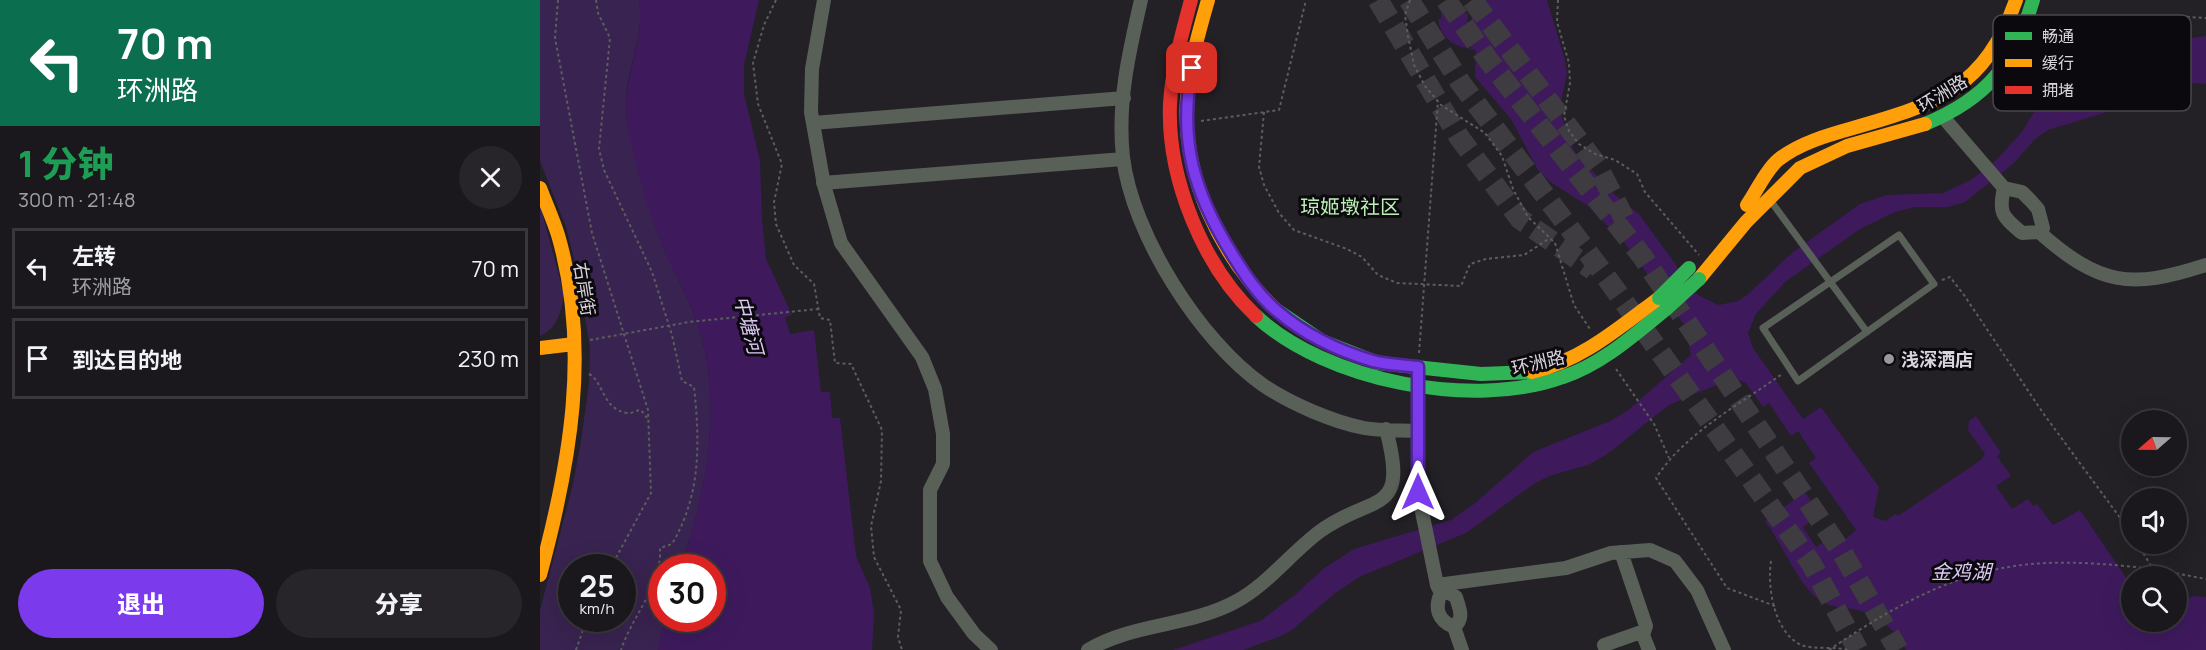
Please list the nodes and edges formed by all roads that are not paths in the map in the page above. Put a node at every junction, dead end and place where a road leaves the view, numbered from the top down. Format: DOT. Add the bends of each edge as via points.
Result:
graph roads {
  1 [pos="824,0"];
  2 [pos="1141,0"];
  3 [pos="1191,0"];
  4 [pos="1208,0"];
  5 [pos="2016,0"];
  6 [pos="2033,0"];
  7 [pos="2011,15"];
  8 [pos="2029,15"];
  9 [pos="1993,50"];
  10 [pos="1993,78"];
  11 [pos="1124,98"];
  12 [pos="1943,117"];
  13 [pos="813,123"];
  14 [pos="1123,159"];
  15 [pos="824,183"];
  16 [pos="2002,186"];
  17 [pos="540,188"];
  18 [pos="1764,194"];
  19 [pos="2039,232"];
  20 [pos="2206,265"];
  21 [pos="1829,282"];
  22 [pos="1662,303"];
  23 [pos="1867,332"];
  24 [pos="574,344"];
  25 [pos="540,348"];
  26 [pos="1418,367"];
  27 [pos="1418,384"];
  28 [pos="1386,429"];
  29 [pos="1418,431"];
  30 [pos="1621,552"];
  31 [pos="540,575"];
  32 [pos="1439,589"];
  33 [pos="1454,627"];
  34 [pos="1644,631"];
  35 [pos="1600,648"];
  36 [pos="991,650"];
  37 [pos="1088,650"];
  38 [pos="1462,650"];
  39 [pos="1649,650"];
  40 [pos="1724,650"];
  1 -- 13 [label="street" via="812,69"];
  2 -- 11 [label="street" via="1126,63"];
  3 -- 27 [label="street, 环洲路" via="1171,87 1170,110 1181,191 1200,236 1243,302 1270,328 1317,357 1368,376"];
  4 -- 26 [label="street, 环洲路" via="1187,91 1186,123 1197,186 1215,228 1257,292 1277,311 1323,341 1374,362"];
  5 -- 7 [label="street, 环洲路"];
  6 -- 8 [label="street, 环洲路"];
  9 -- 18 [label="street, 环洲路" via="1955,90 1917,110 1838,130 1775,161"];
  10 -- 12 [label="street, 环洲路"];
  11 -- 13 [label="street"];
  11 -- 14 [label="street"];
  12 -- 16 [label="street"];
  12 -- 18 [label="street, 环洲路" via="1919,128 1847,146 1800,168"];
  13 -- 15 [label="street"];
  14 -- 15 [label="street"];
  14 -- 28 [label="street" via="1143,224 1163,269 1229,355 1264,385 1307,407 1364,428"];
  15 -- 36 [label="street" via="842,243 922,357 935,389 943,434 943,464 930,490 930,561 947,597"];
  16 -- 19 [label="street" via="2022,192 2038,209 2043,228"];
  16 -- 19 [label="street" via="2002,213 2022,233"];
  17 -- 24 [label="street, 右岸街" via="567,280"];
  18 -- 21 [label="lane"];
  18 -- 22 [label="street, 环洲路, bridge" via="1689,268"];
  18 -- 22 [label="street, 环洲路, bridge" via="1699,279"];
  19 -- 20 [label="street" via="2071,259 2111,278 2142,280"];
  21 -- 23 [label="lane"];
  21 -- 23 [label="lane" via="1899,235 1934,284"];
  21 -- 23 [label="lane" via="1763,328 1798,381"];
  22 -- 26 [label="street, 环洲路" via="1581,355 1542,370 1469,373"];
  22 -- 27 [label="street, 环洲路" via="1608,356 1563,378 1534,385 1457,389"];
  24 -- 25 [label="street"];
  24 -- 31 [label="street, 右岸街" via="571,435"];
  26 -- 27 [label="street"];
  27 -- 29 [label="street"];
  28 -- 29 [label="street"];
  28 -- 37 [label="street" via="1394,480 1386,497 1320,531 1235,602 1190,619 1106,639"];
  29 -- 32 [label="street" via="1418,492"];
  30 -- 32 [label="street" via="1566,568"];
  30 -- 34 [label="street" via="1646,626"];
  30 -- 40 [label="street" via="1650,550 1675,561 1697,590"];
  32 -- 33 [label="street" via="1437,612"];
  32 -- 33 [label="street" via="1456,597 1461,616"];
  33 -- 38 [label="street"];
  34 -- 35 [label="street"];
  34 -- 39 [label="street"];
}
